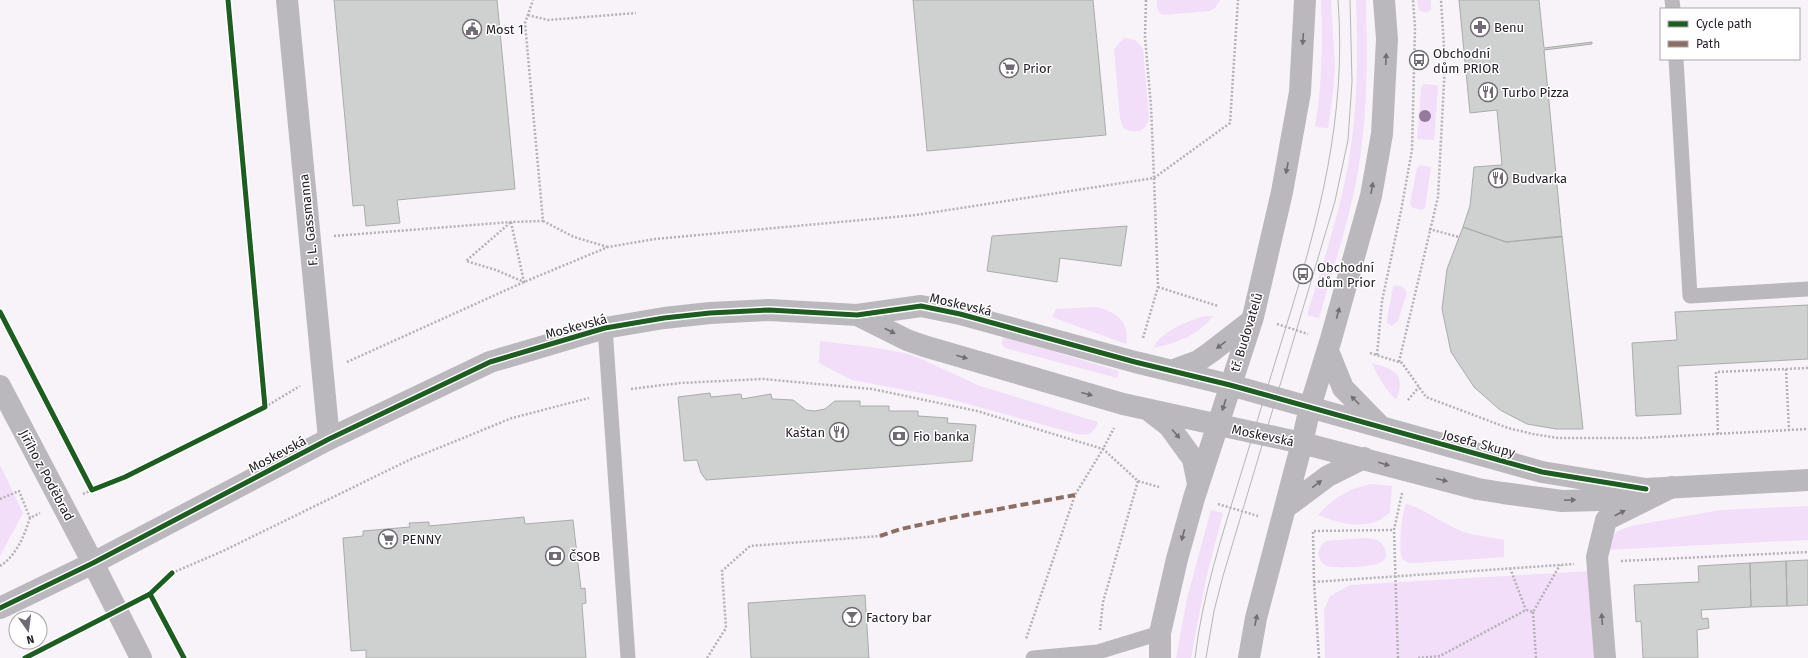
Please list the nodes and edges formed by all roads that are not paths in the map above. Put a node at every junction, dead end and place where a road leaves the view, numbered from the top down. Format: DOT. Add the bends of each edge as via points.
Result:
graph roads {
  1 [pos="287,0"];
  2 [pos="1304,0"];
  3 [pos="1384,0"];
  4 [pos="1676,60"];
  5 [pos="1808,289"];
  6 [pos="857,315"];
  7 [pos="1251,321"];
  8 [pos="605,328"];
  9 [pos="1321,344"];
  10 [pos="1171,371"];
  11 [pos="1230,384"];
  12 [pos="0,386"];
  13 [pos="1310,407"];
  14 [pos="1147,409"];
  15 [pos="1217,425"];
  16 [pos="1382,428"];
  17 [pos="329,439"];
  18 [pos="1302,443"];
  19 [pos="1364,458"];
  20 [pos="1808,480"];
  21 [pos="1198,485"];
  22 [pos="1672,487"];
  23 [pos="1646,489"];
  24 [pos="1285,508"];
  25 [pos="93,563"];
  26 [pos="0,608"];
  27 [pos="1160,633"];
  28 [pos="141,658"];
  29 [pos="628,658"];
  30 [pos="1033,658"];
  31 [pos="1160,658"];
  32 [pos="1249,658"];
  33 [pos="1605,658"];
  1 -- 17 [label="street, F. L. Gassmanna"];
  2 -- 7 [label="street, tř. Budovatelů, one-way" via="1300,92 1293,136"];
  9 -- 3 [label="street, one-way" via="1371,196 1382,134 1387,39"];
  4 -- 5 [label="lane" via="1690,296"];
  6 -- 8 [label="street, Moskevská" via="768,310 664,318"];
  6 -- 10 [label="street, Moskevská" via="927,307 1004,325"];
  6 -- 14 [label="street, Moskevská, one-way" via="924,346"];
  7 -- 10 [label="street, one-way" via="1198,361"];
  7 -- 11 [label="street, tř. Budovatelů"];
  8 -- 17 [label="street, Moskevská" via="490,362"];
  8 -- 29 [label="lane"];
  9 -- 13 [label="street"];
  16 -- 9 [label="street, one-way" via="1343,388"];
  10 -- 11 [label="street, Moskevská"];
  11 -- 13 [label="street, Moskevská"];
  11 -- 15 [label="street, tř. Budovatelů, one-way"];
  12 -- 25 [label="street, Jiřího z Poděbrad"];
  13 -- 16 [label="street, Josefa Skupy"];
  13 -- 18 [label="street"];
  14 -- 15 [label="street, Moskevská"];
  14 -- 21 [label="street, one-way" via="1169,426 1194,459"];
  15 -- 18 [label="street, Moskevská"];
  15 -- 21 [label="street, tř. Budovatelů"];
  16 -- 23 [label="street, Josefa Skupy" via="1542,472"];
  17 -- 25 [label="street, Moskevská"];
  18 -- 19 [label="street, Josefa Skupy"];
  18 -- 24 [label="street"];
  19 -- 23 [label="street, Josefa Skupy, one-way" via="1478,489 1562,501 1601,500"];
  24 -- 19 [label="street, one-way" via="1328,476"];
  20 -- 22 [label="street, Josefa Skupy"];
  21 -- 27 [label="street, tř. Budovatelů, one-way"];
  22 -- 23 [label="street, Josefa Skupy"];
  33 -- 22 [label="street, one-way" via="1598,559 1606,520"];
  32 -- 24 [label="street, one-way" via="1256,618"];
  25 -- 26 [label="street, Moskevská"];
  25 -- 28 [label="street, Jiřího z Poděbrad"];
  27 -- 30 [label="lane" via="1098,652"];
  27 -- 31 [label="street, tř. Budovatelů"];
}
